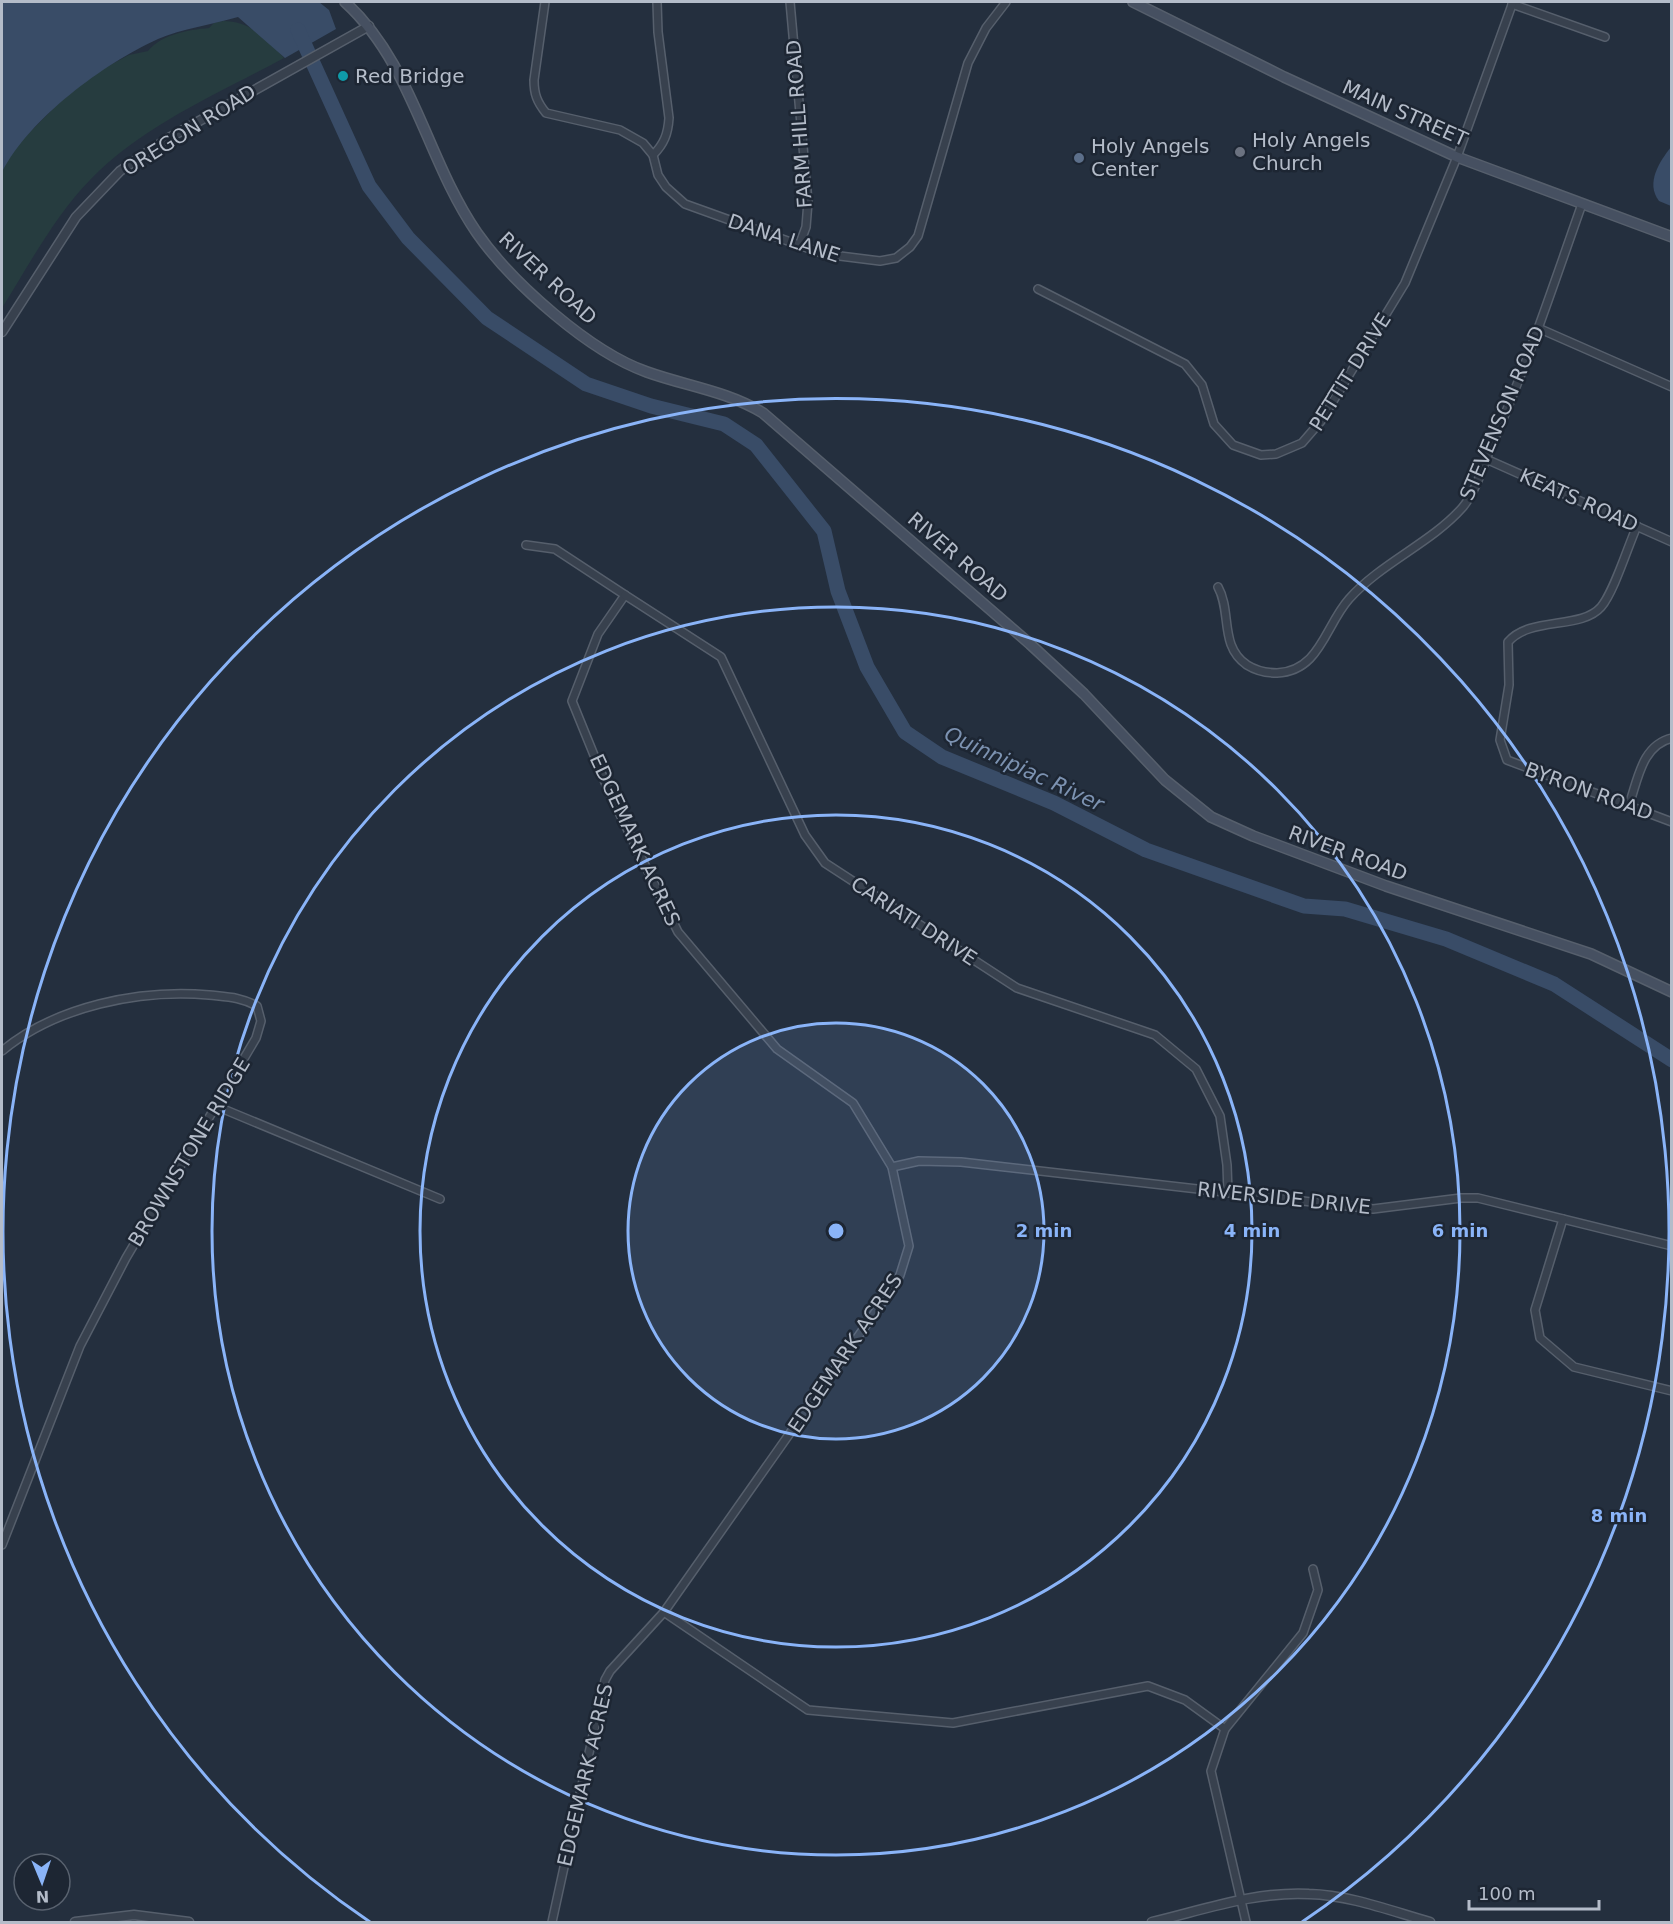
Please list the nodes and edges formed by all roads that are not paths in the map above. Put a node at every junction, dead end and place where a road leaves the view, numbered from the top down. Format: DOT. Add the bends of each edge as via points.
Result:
graph roads {
  1 [pos="345,2"];
  2 [pos="545,2"];
  3 [pos="657,2"];
  4 [pos="790,2"];
  5 [pos="1006,2"];
  6 [pos="1133,2"];
  7 [pos="1513,3"];
  8 [pos="369,26"];
  9 [pos="1605,37"];
  10 [pos="653,155"];
  11 [pos="1457,157"];
  12 [pos="1582,204"];
  13 [pos="1671,237"];
  14 [pos="799,246"];
  15 [pos="1038,290"];
  16 [pos="1538,328"];
  17 [pos="2,332"];
  18 [pos="1671,387"];
  19 [pos="1486,459"];
  20 [pos="1637,526"];
  21 [pos="1671,542"];
  22 [pos="526,544"];
  23 [pos="1218,587"];
  24 [pos="625,595"];
  25 [pos="1671,738"];
  26 [pos="1629,805"];
  27 [pos="1671,822"];
  28 [pos="1671,992"];
  29 [pos="2,1051"];
  30 [pos="216,1106"];
  31 [pos="892,1167"];
  32 [pos="1228,1193"];
  33 [pos="440,1199"];
  34 [pos="1563,1219"];
  35 [pos="1671,1246"];
  36 [pos="1671,1390"];
  37 [pos="2,1545"];
  38 [pos="1313,1569"];
  39 [pos="664,1612"];
  40 [pos="1225,1729"];
  41 [pos="1242,1901"];
  42 [pos="132,1919"];
  43 [pos="113,1920"];
  44 [pos="75,1923"];
  45 [pos="189,1923"];
  46 [pos="552,1923"];
  47 [pos="1152,1923"];
  48 [pos="1246,1923"];
  49 [pos="1430,1923"];
  1 -- 8 [label="main road, RIVER ROAD"];
  2 -- 10 [label="street, DANA LANE" via="534,80 539,105 546,113 620,130 643,143"];
  3 -- 10 [label="street" via="669,118 662,146"];
  4 -- 14 [label="street, FARM HILL ROAD" via="807,202 806,227"];
  5 -- 14 [label="street, DANA LANE" via="986,28 968,63 923,223 910,247 896,258 880,261 824,254"];
  6 -- 11 [label="main road, MAIN STREET"];
  7 -- 9 [label="street"];
  7 -- 11 [label="street, PETTIT DRIVE"];
  8 -- 17 [label="street, OREGON ROAD" via="151,149 103,186 71,225"];
  8 -- 28 [label="main road, RIVER ROAD" via="396,66 466,215 489,249 525,286 590,341 626,364 730,396 769,418 1030,644 1194,806 1253,837 1417,898 1590,954"];
  10 -- 14 [label="street, DANA LANE" via="658,175 686,204"];
  11 -- 12 [label="main road, MAIN STREET"];
  11 -- 15 [label="street, PETTIT DRIVE" via="1405,283 1317,428 1289,450 1261,455 1233,445 1214,424 1202,385 1185,364"];
  12 -- 13 [label="main road, MAIN STREET"];
  12 -- 16 [label="street, STEVENSON ROAD"];
  16 -- 18 [label="street"];
  16 -- 19 [label="street, STEVENSON ROAD"];
  19 -- 20 [label="street, KEATS ROAD"];
  19 -- 23 [label="street, STEVENSON ROAD" via="1463,507 1363,586 1301,668 1272,673 1245,664 1229,641 1226,606"];
  20 -- 21 [label="street, KEATS ROAD"];
  20 -- 26 [label="street, BYRON ROAD" via="1601,607 1586,616 1526,629 1508,642 1509,685 1500,740 1507,760"];
  22 -- 24 [label="street" via="555,549"];
  24 -- 31 [label="street, EDGEMARK ACRES" via="598,634 572,701 609,792 678,932 777,1049 853,1102"];
  24 -- 32 [label="street, CARIATI DRIVE" via="721,657 805,835 825,863 1017,988 1155,1035 1196,1069 1220,1116"];
  25 -- 26 [label="street" via="1653,746 1646,755"];
  26 -- 27 [label="street, BYRON ROAD"];
  29 -- 30 [label="street, BROWNSTONE RIDGE" via="42,1027 88,1008 134,996 181,993 243,998 257,1006 261,1021 256,1038"];
  30 -- 33 [label="street"];
  30 -- 37 [label="street, BROWNSTONE RIDGE" via="126,1258 80,1346"];
  31 -- 32 [label="street, RIVERSIDE DRIVE" via="942,1161"];
  31 -- 39 [label="street, EDGEMARK ACRES" via="909,1246 900,1275"];
  32 -- 34 [label="street, RIVERSIDE DRIVE" via="1373,1209 1478,1198"];
  34 -- 35 [label="street, RIVERSIDE DRIVE"];
  34 -- 36 [label="street" via="1535,1310 1540,1338 1574,1366"];
  38 -- 40 [label="street" via="1318,1590 1303,1634"];
  39 -- 40 [label="street" via="808,1710 953,1723 1148,1686 1185,1700"];
  39 -- 46 [label="street, EDGEMARK ACRES" via="605,1680"];
  40 -- 41 [label="street" via="1211,1771"];
  41 -- 47 [label="street"];
  41 -- 48 [label="street"];
  41 -- 49 [label="street" via="1275,1895 1322,1895"];
  42 -- 43 [label="street"];
  42 -- 45 [label="street"];
  43 -- 44 [label="street"];
}
